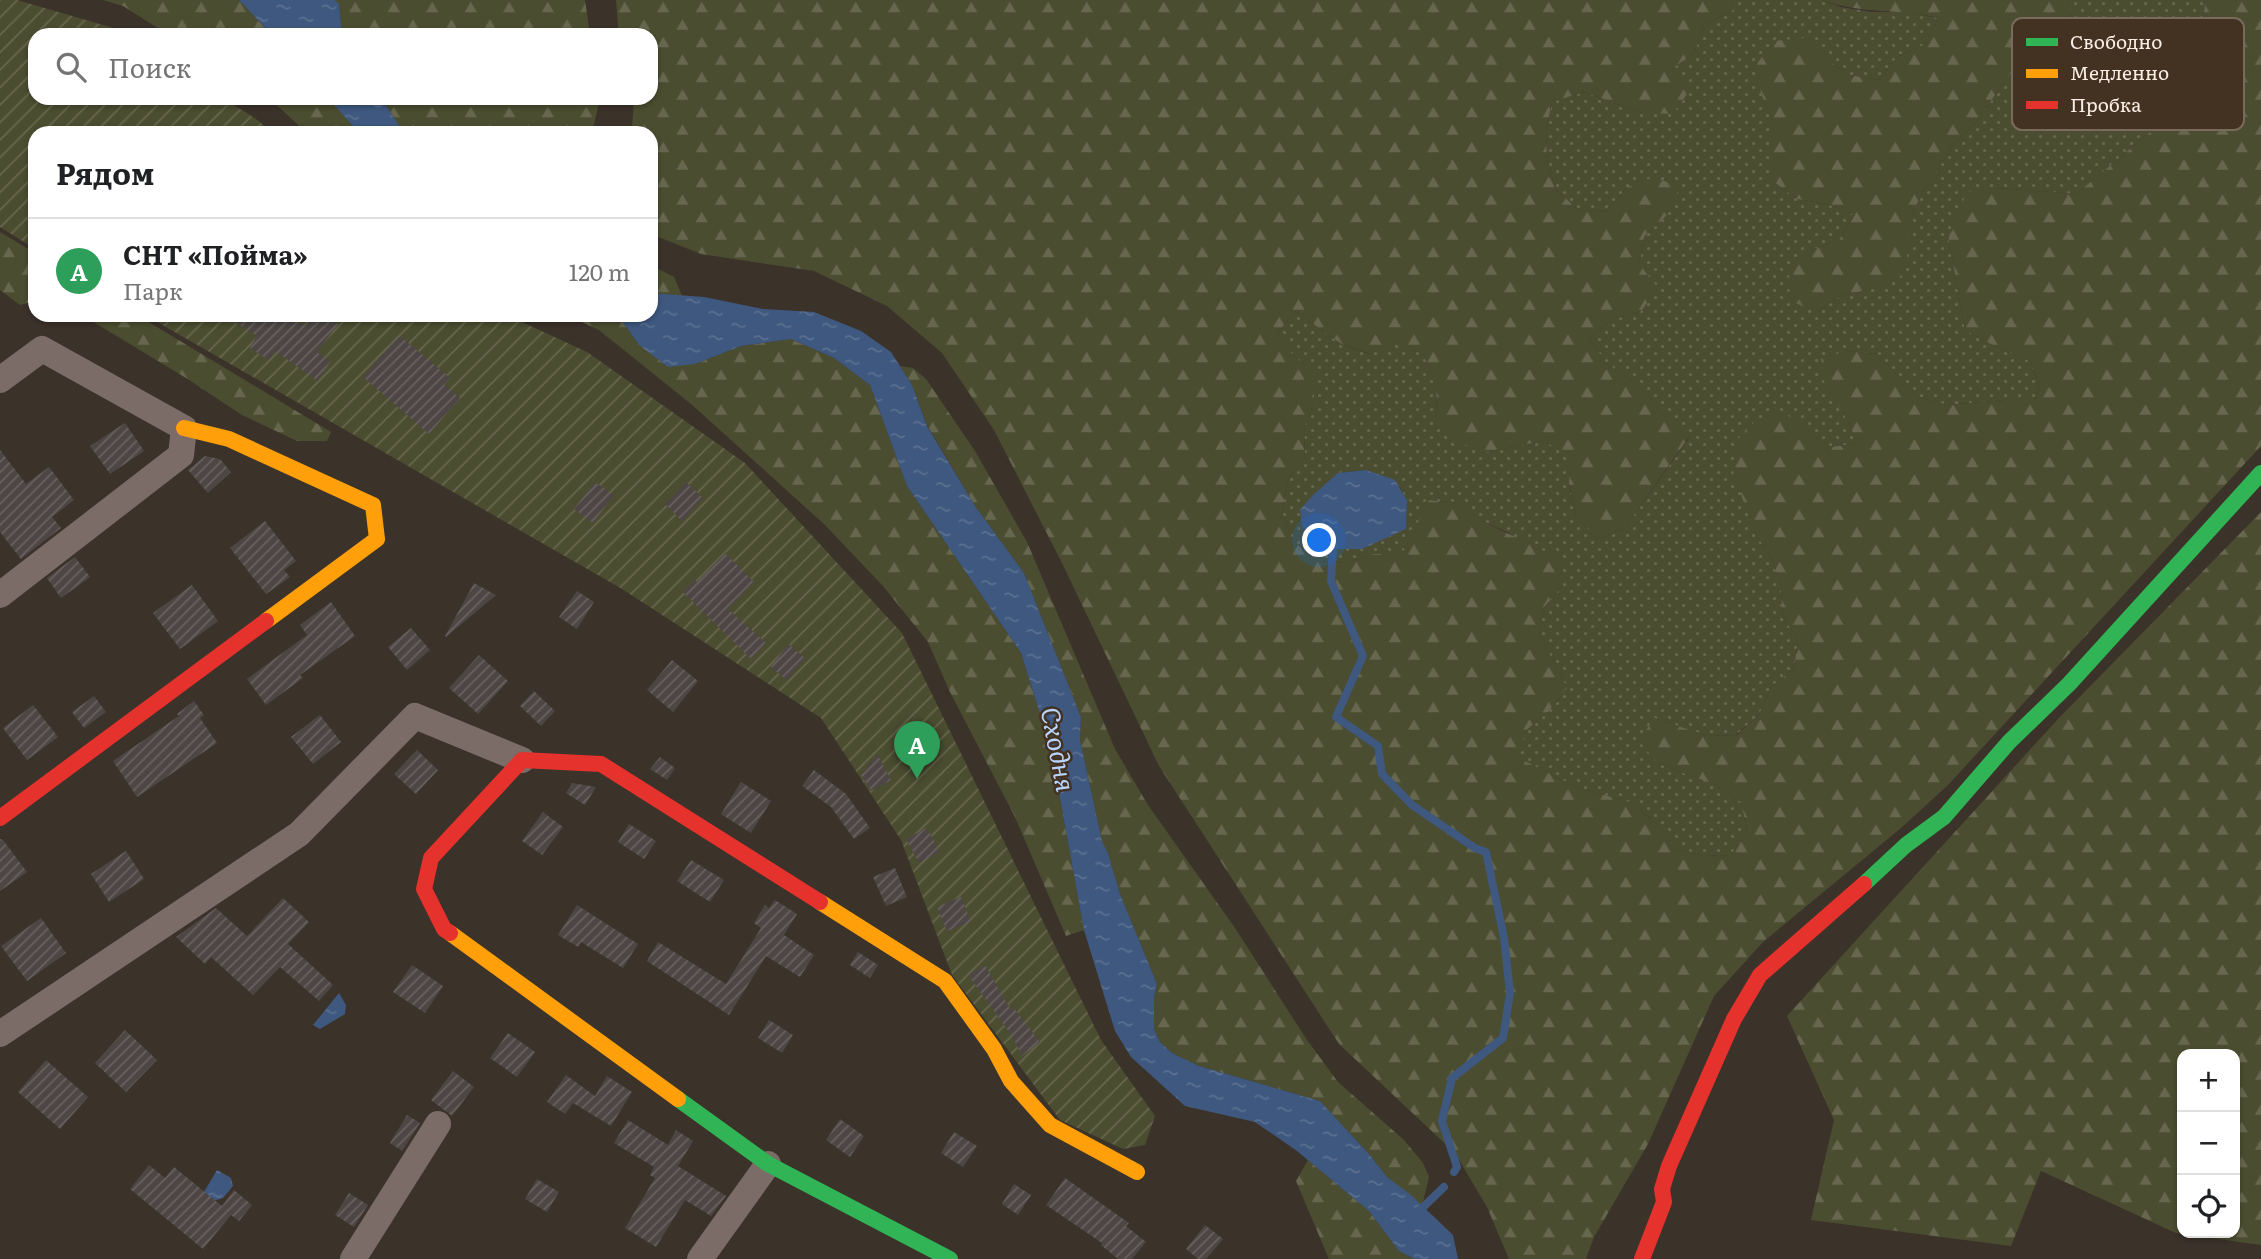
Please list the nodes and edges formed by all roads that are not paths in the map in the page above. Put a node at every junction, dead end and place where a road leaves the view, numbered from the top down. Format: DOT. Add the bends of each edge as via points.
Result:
graph roads {
  1 [pos="0,380"];
  2 [pos="184,428"];
  3 [pos="2261,473"];
  4 [pos="0,595"];
  5 [pos="522,760"];
  6 [pos="0,818"];
  7 [pos="0,1034"];
  8 [pos="438,1124"];
  9 [pos="768,1164"];
  10 [pos="1137,1172"];
  11 [pos="353,1259"];
  12 [pos="700,1259"];
  13 [pos="950,1259"];
  14 [pos="1642,1259"];
  1 -- 2 [label="street" via="42,349"];
  2 -- 4 [label="street" via="181,455"];
  2 -- 6 [label="street" via="229,439 373,505 377,539"];
  3 -- 14 [label="street" via="1944,817 1906,845 1760,975 1734,1019 1669,1166 1662,1189 1664,1202"];
  5 -- 7 [label="street" via="415,716 299,834"];
  5 -- 9 [label="street" via="431,858 424,889 444,929"];
  5 -- 10 [label="street" via="601,764 945,981 1011,1081 1050,1125"];
  8 -- 11 [label="street"];
  9 -- 12 [label="street"];
  9 -- 13 [label="street"];
}
